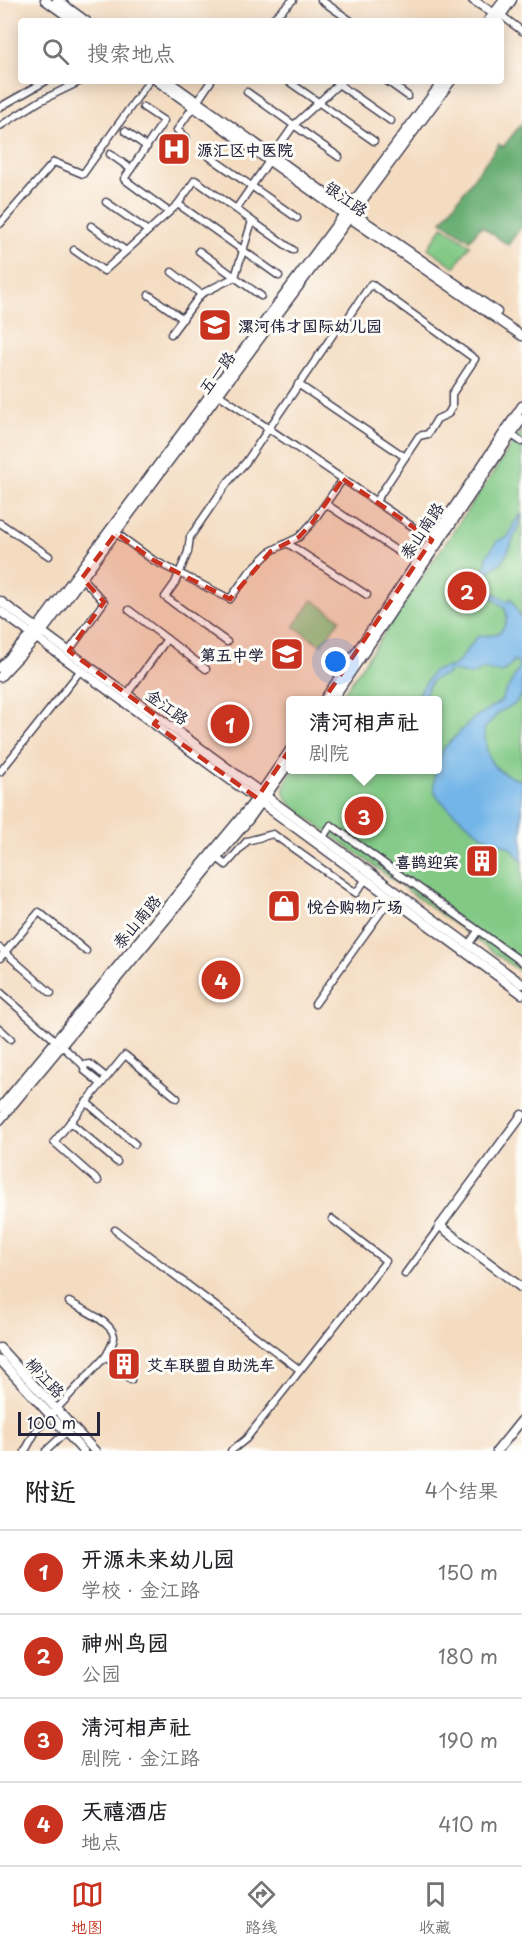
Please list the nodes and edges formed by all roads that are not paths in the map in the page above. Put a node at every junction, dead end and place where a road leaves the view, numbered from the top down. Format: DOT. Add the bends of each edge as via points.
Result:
graph roads {
  1 [pos="45,0"];
  2 [pos="57,0"];
  3 [pos="293,0"];
  4 [pos="321,0"];
  5 [pos="473,0"];
  6 [pos="504,0"];
  7 [pos="512,0"];
  8 [pos="70,18"];
  9 [pos="82,18"];
  10 [pos="273,18"];
  11 [pos="345,18"];
  12 [pos="496,18"];
  13 [pos="504,22"];
  14 [pos="522,31"];
  15 [pos="41,84"];
  16 [pos="75,84"];
  17 [pos="147,84"];
  18 [pos="162,84"];
  19 [pos="172,84"];
  20 [pos="209,84"];
  21 [pos="292,84"];
  22 [pos="336,84"];
  23 [pos="341,84"];
  24 [pos="391,84"];
  25 [pos="441,84"];
  26 [pos="450,84"];
  27 [pos="247,92"];
  28 [pos="408,96"];
  29 [pos="318,102"];
  30 [pos="195,104"];
  31 [pos="0,107"];
  32 [pos="143,107"];
  33 [pos="391,121"];
  34 [pos="294,125"];
  35 [pos="0,126"];
  36 [pos="125,131"];
  37 [pos="186,137"];
  38 [pos="374,141"];
  39 [pos="147,147"];
  40 [pos="110,154"];
  41 [pos="207,155"];
  42 [pos="339,157"];
  43 [pos="271,158"];
  44 [pos="131,169"];
  45 [pos="251,186"];
  46 [pos="106,202"];
  47 [pos="178,204"];
  48 [pos="236,209"];
  49 [pos="169,212"];
  50 [pos="348,213"];
  51 [pos="297,218"];
  52 [pos="252,221"];
  53 [pos="0,224"];
  54 [pos="91,226"];
  55 [pos="148,231"];
  56 [pos="74,250"];
  57 [pos="243,250"];
  58 [pos="293,250"];
  59 [pos="126,251"];
  60 [pos="199,251"];
  61 [pos="172,272"];
  62 [pos="279,276"];
  63 [pos="235,277"];
  64 [pos="201,294"];
  65 [pos="149,295"];
  66 [pos="261,296"];
  67 [pos="183,319"];
  68 [pos="522,329"];
  69 [pos="171,334"];
  70 [pos="522,336"];
  71 [pos="298,384"];
  72 [pos="215,392"];
  73 [pos="522,406"];
  74 [pos="522,419"];
  75 [pos="268,428"];
  76 [pos="512,435"];
  77 [pos="522,442"];
  78 [pos="405,457"];
  79 [pos="343,479"];
  80 [pos="376,501"];
  81 [pos="326,504"];
  82 [pos="0,523"];
  83 [pos="116,533"];
  84 [pos="435,542"];
  85 [pos="287,543"];
  86 [pos="397,551"];
  87 [pos="49,556"];
  88 [pos="178,573"];
  89 [pos="82,578"];
  90 [pos="367,595"];
  91 [pos="0,601"];
  92 [pos="129,610"];
  93 [pos="0,611"];
  94 [pos="37,633"];
  95 [pos="167,639"];
  96 [pos="227,642"];
  97 [pos="69,651"];
  98 [pos="0,668"];
  99 [pos="206,669"];
  100 [pos="81,670"];
  101 [pos="0,677"];
  102 [pos="127,694"];
  103 [pos="327,696"];
  104 [pos="335,696"];
  105 [pos="157,721"];
  106 [pos="286,758"];
  107 [pos="286,768"];
  108 [pos="0,772"];
  109 [pos="262,798"];
  110 [pos="323,837"];
  111 [pos="217,858"];
  112 [pos="368,876"];
  113 [pos="196,878"];
  114 [pos="391,898"];
  115 [pos="478,931"];
  116 [pos="466,948"];
  117 [pos="86,951"];
  118 [pos="2,953"];
  119 [pos="522,962"];
  120 [pos="522,984"];
  121 [pos="0,992"];
  122 [pos="51,993"];
  123 [pos="522,994"];
  124 [pos="315,1004"];
  125 [pos="0,1029"];
  126 [pos="11,1039"];
  127 [pos="59,1043"];
  128 [pos="83,1065"];
  129 [pos="106,1077"];
  130 [pos="100,1084"];
  131 [pos="177,1098"];
  132 [pos="86,1101"];
  133 [pos="0,1108"];
  134 [pos="522,1115"];
  135 [pos="0,1120"];
  136 [pos="70,1122"];
  137 [pos="135,1144"];
  138 [pos="117,1162"];
  139 [pos="98,1181"];
  140 [pos="332,1219"];
  141 [pos="440,1226"];
  142 [pos="116,1230"];
  143 [pos="405,1274"];
  144 [pos="522,1288"];
  145 [pos="69,1302"];
  146 [pos="0,1348"];
  147 [pos="106,1356"];
  148 [pos="0,1360"];
  149 [pos="300,1370"];
  150 [pos="131,1380"];
  151 [pos="53,1412"];
  152 [pos="522,1420"];
  153 [pos="66,1432"];
  154 [pos="25,1451"];
  155 [pos="46,1451"];
  156 [pos="83,1451"];
  157 [pos="95,1451"];
  158 [pos="231,1451"];
  159 [pos="496,1451"];
  1 -- 8 [label="street"];
  2 -- 9 [label="street"];
  3 -- 10 [label="street"];
  4 -- 11 [label="street"];
  5 -- 12 [label="street"];
  6 -- 12 [label="street"];
  7 -- 12 [label="street"];
  13 -- 14 [label="street"];
  15 -- 31 [label="street"];
  16 -- 35 [label="street"];
  17 -- 53 [label="street" via="82,174 54,162"];
  18 -- 30 [label="street, 银江路"];
  19 -- 30 [label="street, 银江路"];
  20 -- 30 [label="street"];
  21 -- 29 [label="street"];
  22 -- 29 [label="street"];
  23 -- 33 [label="street"];
  24 -- 28 [label="street"];
  25 -- 50 [label="street, 五一路"];
  26 -- 50 [label="street, 五一路"];
  27 -- 34 [label="street"];
  29 -- 34 [label="street"];
  29 -- 38 [label="street"];
  30 -- 37 [label="street" via="177,130"];
  30 -- 43 [label="street, 银江路"];
  32 -- 39 [label="street" via="164,122"];
  34 -- 42 [label="street"];
  34 -- 43 [label="street"];
  36 -- 39 [label="street"];
  39 -- 44 [label="street"];
  40 -- 44 [label="street"];
  41 -- 45 [label="street"];
  43 -- 45 [label="street"];
  43 -- 50 [label="street, 银江路"];
  44 -- 49 [label="street" via="124,179"];
  45 -- 48 [label="street"];
  45 -- 51 [label="street"];
  46 -- 55 [label="street"];
  47 -- 48 [label="street" via="195,180"];
  47 -- 49 [label="street"];
  47 -- 57 [label="street"];
  48 -- 52 [label="street"];
  49 -- 55 [label="street"];
  50 -- 68 [label="street, 银江路"];
  50 -- 70 [label="street, 银江路"];
  50 -- 72 [label="street, 五一路"];
  52 -- 57 [label="street"];
  52 -- 58 [label="street"];
  54 -- 59 [label="street"];
  55 -- 59 [label="street"];
  56 -- 59 [label="street" via="104,271"];
  57 -- 62 [label="street"];
  57 -- 63 [label="street"];
  60 -- 63 [label="street"];
  61 -- 64 [label="street"];
  63 -- 64 [label="street"];
  63 -- 66 [label="street"];
  64 -- 67 [label="street"];
  65 -- 67 [label="street"];
  67 -- 69 [label="street"];
  71 -- 75 [label="street"];
  71 -- 78 [label="street"];
  71 -- 78 [label="street" via="370,284 475,359 452,394 448,414 437,419 428,434 419,436"];
  72 -- 75 [label="street"];
  72 -- 83 [label="street, 五一路"];
  72 -- 94 [label="street, 五一路"];
  73 -- 84 [label="street, 泰山南路"];
  74 -- 76 [label="street, 泰山南路"];
  75 -- 79 [label="street"];
  75 -- 88 [label="street" via="190,537"];
  76 -- 77 [label="street"];
  76 -- 84 [label="street, 泰山南路"];
  78 -- 80 [label="street"];
  79 -- 80 [label="street"];
  79 -- 81 [label="street"];
  80 -- 84 [label="street"];
  81 -- 85 [label="street" via="298,537"];
  81 -- 86 [label="street"];
  82 -- 87 [label="street"];
  83 -- 88 [label="street"];
  83 -- 89 [label="street, 五一路"];
  84 -- 103 [label="street, 泰山南路"];
  84 -- 104 [label="street, 泰山南路"];
  85 -- 88 [label="street" via="271,551 250,571 230,598"];
  85 -- 90 [label="street"];
  88 -- 96 [label="street" via="165,597"];
  89 -- 94 [label="street, 五一路"];
  89 -- 97 [label="street" via="104,602"];
  91 -- 94 [label="street, 金江路"];
  92 -- 95 [label="street"];
  93 -- 94 [label="street, 金江路"];
  94 -- 97 [label="street, 金江路"];
  94 -- 98 [label="street, 五一路"];
  94 -- 100 [label="street, 金江路"];
  94 -- 101 [label="street, 五一路"];
  95 -- 99 [label="street"];
  95 -- 102 [label="street"];
  97 -- 102 [label="street, 金江路"];
  100 -- 105 [label="street, 金江路"];
  100 -- 108 [label="street"];
  102 -- 105 [label="street, 金江路"];
  105 -- 109 [label="street, 金江路"];
  106 -- 109 [label="street, 泰山南路"];
  107 -- 109 [label="street, 泰山南路"];
  109 -- 110 [label="street, 金江路"];
  109 -- 111 [label="street, 泰山南路"];
  109 -- 112 [label="street, 金江路"];
  109 -- 113 [label="street, 泰山南路"];
  110 -- 112 [label="street, 金江路"];
  110 -- 115 [label="street" via="331,825"];
  111 -- 112 [label="street" via="226,865 247,841 273,834 356,893"];
  111 -- 113 [label="street, 泰山南路"];
  112 -- 114 [label="street, 金江路"];
  112 -- 116 [label="street, 金江路"];
  113 -- 127 [label="street, 泰山南路"];
  114 -- 116 [label="street, 金江路"];
  114 -- 124 [label="street"];
  115 -- 116 [label="street"];
  115 -- 119 [label="street"];
  116 -- 120 [label="street, 金江路"];
  116 -- 123 [label="street, 金江路"];
  117 -- 118 [label="street" via="39,912"];
  118 -- 122 [label="street"];
  121 -- 127 [label="street"];
  125 -- 126 [label="street"];
  127 -- 128 [label="street"];
  127 -- 133 [label="street, 泰山南路"];
  127 -- 135 [label="street, 泰山南路"];
  128 -- 129 [label="street" via="90,1064"];
  128 -- 130 [label="street"];
  129 -- 130 [label="street"];
  129 -- 131 [label="street" via="125,1054"];
  130 -- 132 [label="street"];
  132 -- 136 [label="street"];
  132 -- 137 [label="street"];
  134 -- 141 [label="street"];
  136 -- 138 [label="street"];
  136 -- 139 [label="street" via="54,1142"];
  140 -- 149 [label="street" via="386,1261"];
  141 -- 143 [label="street"];
  141 -- 144 [label="street"];
  142 -- 149 [label="street"];
  145 -- 147 [label="street" via="111,1329 114,1337"];
  146 -- 151 [label="street, 柳江路"];
  147 -- 150 [label="street"];
  147 -- 151 [label="street"];
  148 -- 151 [label="street, 柳江路"];
  149 -- 158 [label="street" via="246,1439"];
  151 -- 153 [label="street, 柳江路"];
  151 -- 154 [label="street"];
  151 -- 157 [label="street, 柳江路"];
  152 -- 159 [label="street"];
  153 -- 155 [label="street"];
  153 -- 156 [label="street, 柳江路"];
}
